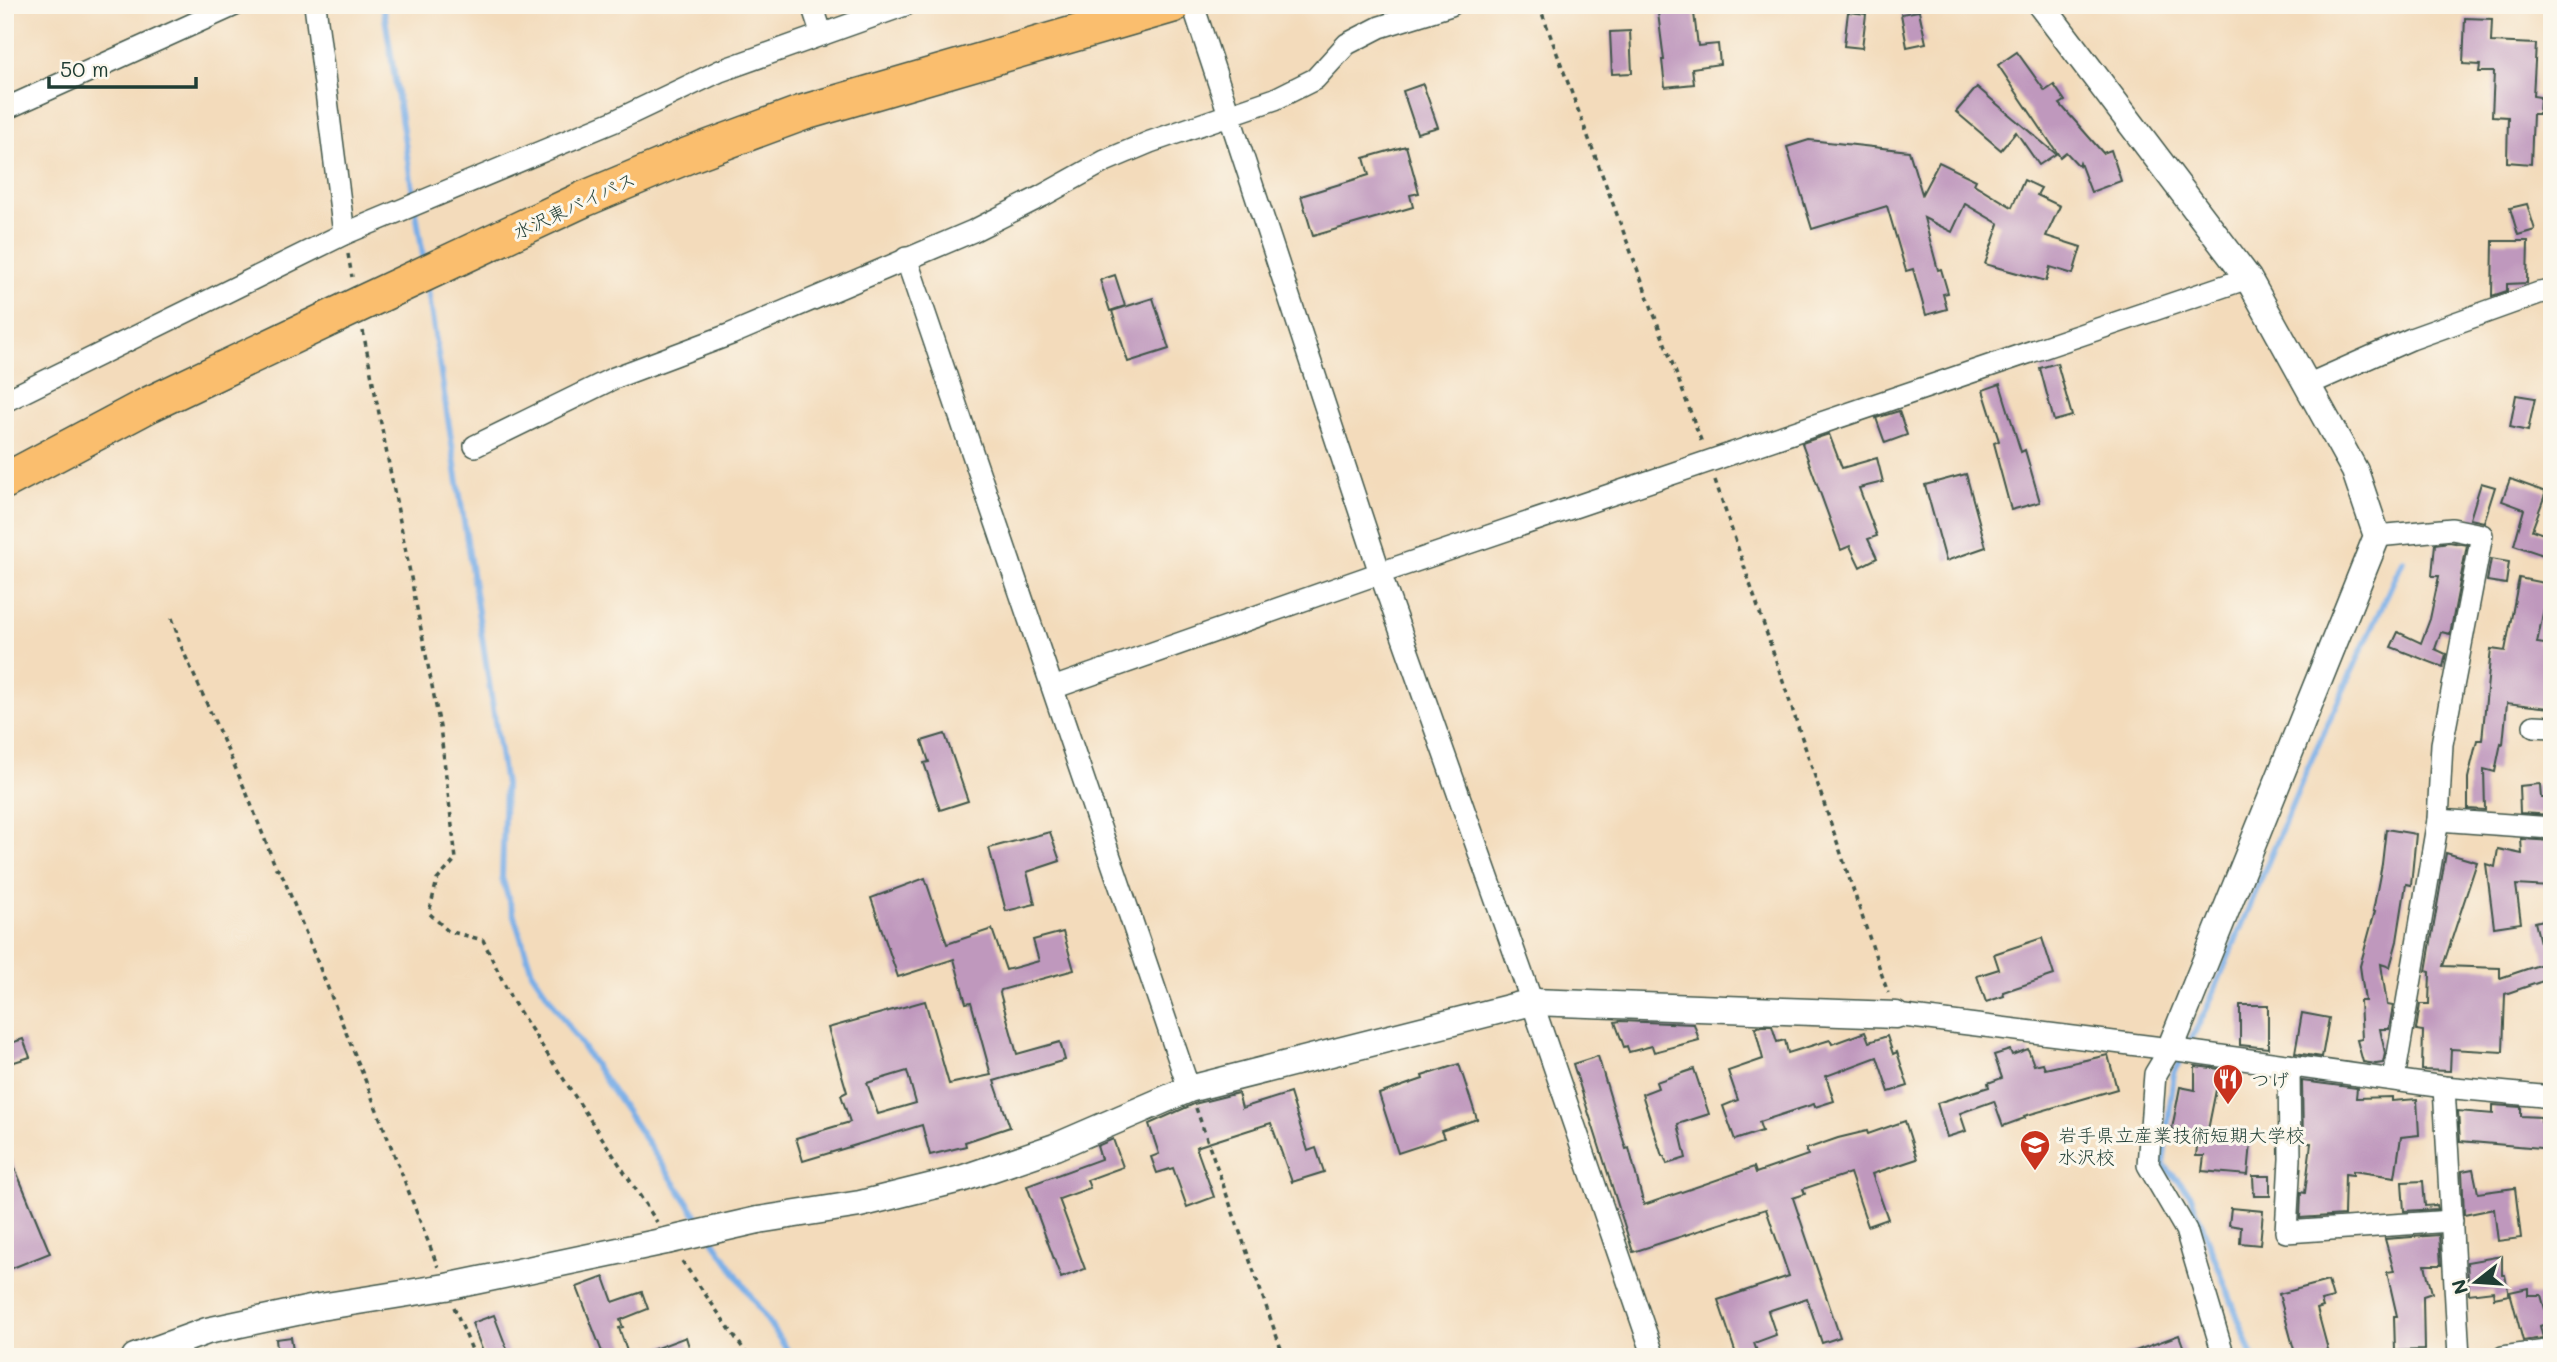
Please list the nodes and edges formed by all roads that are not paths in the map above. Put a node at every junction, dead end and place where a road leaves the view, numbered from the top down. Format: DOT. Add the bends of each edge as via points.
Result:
graph roads {
  1 [pos="235,5"];
  2 [pos="315,5"];
  3 [pos="812,5"];
  4 [pos="905,5"];
  5 [pos="1173,5"];
  6 [pos="1193,5"];
  7 [pos="1451,5"];
  8 [pos="2041,5"];
  9 [pos="822,35"];
  10 [pos="5,109"];
  11 [pos="1230,115"];
  12 [pos="344,234"];
  13 [pos="906,258"];
  14 [pos="2248,278"];
  15 [pos="2552,291"];
  16 [pos="2307,385"];
  17 [pos="5,401"];
  18 [pos="475,446"];
  19 [pos="5,481"];
  20 [pos="2377,536"];
  21 [pos="1380,573"];
  22 [pos="1053,688"];
  23 [pos="2438,820"];
  24 [pos="2552,828"];
  25 [pos="1532,1002"];
  26 [pos="1896,1015"];
  27 [pos="2170,1049"];
  28 [pos="2289,1065"];
  29 [pos="2394,1079"];
  30 [pos="2444,1087"];
  31 [pos="1189,1089"];
  32 [pos="2552,1097"];
  33 [pos="2452,1221"];
  34 [pos="2552,1350"];
  35 [pos="135,1357"];
  36 [pos="1654,1357"];
  37 [pos="2224,1357"];
  38 [pos="2459,1357"];
  39 [pos="2503,1357"];
  1 -- 10 [label="street"];
  2 -- 12 [label="street"];
  3 -- 9 [label="street"];
  4 -- 9 [label="street"];
  5 -- 19 [label="highway, 水沢東バイパス" via="802,113 689,155 596,194 150,404"];
  6 -- 11 [label="street"];
  7 -- 11 [label="street" via="1380,27 1347,44 1315,79"];
  8 -- 14 [label="street"];
  9 -- 12 [label="street" via="720,71 615,121"];
  11 -- 13 [label="street" via="1105,160 973,231"];
  11 -- 21 [label="street"];
  12 -- 17 [label="street"];
  13 -- 18 [label="street" via="731,334 614,378"];
  13 -- 22 [label="street"];
  14 -- 16 [label="street"];
  14 -- 21 [label="street"];
  15 -- 16 [label="street" via="2412,339"];
  16 -- 20 [label="street" via="2355,471"];
  20 -- 23 [label="street" via="2452,529 2482,535 2442,744"];
  20 -- 27 [label="street"];
  21 -- 22 [label="street"];
  21 -- 25 [label="street"];
  22 -- 31 [label="street"];
  23 -- 24 [label="street"];
  23 -- 29 [label="street"];
  25 -- 26 [label="street"];
  25 -- 31 [label="street"];
  25 -- 36 [label="street"];
  26 -- 27 [label="street"];
  27 -- 28 [label="street"];
  27 -- 37 [label="street" via="2155,1074 2148,1165 2186,1230"];
  28 -- 29 [label="street"];
  28 -- 33 [label="street" via="2286,1232"];
  29 -- 30 [label="street"];
  30 -- 32 [label="street"];
  30 -- 33 [label="street"];
  31 -- 35 [label="street, bridge" via="1055,1147 860,1204 758,1220 446,1287 320,1307 207,1331"];
  33 -- 38 [label="street"];
  34 -- 39 [label="street"];
}
